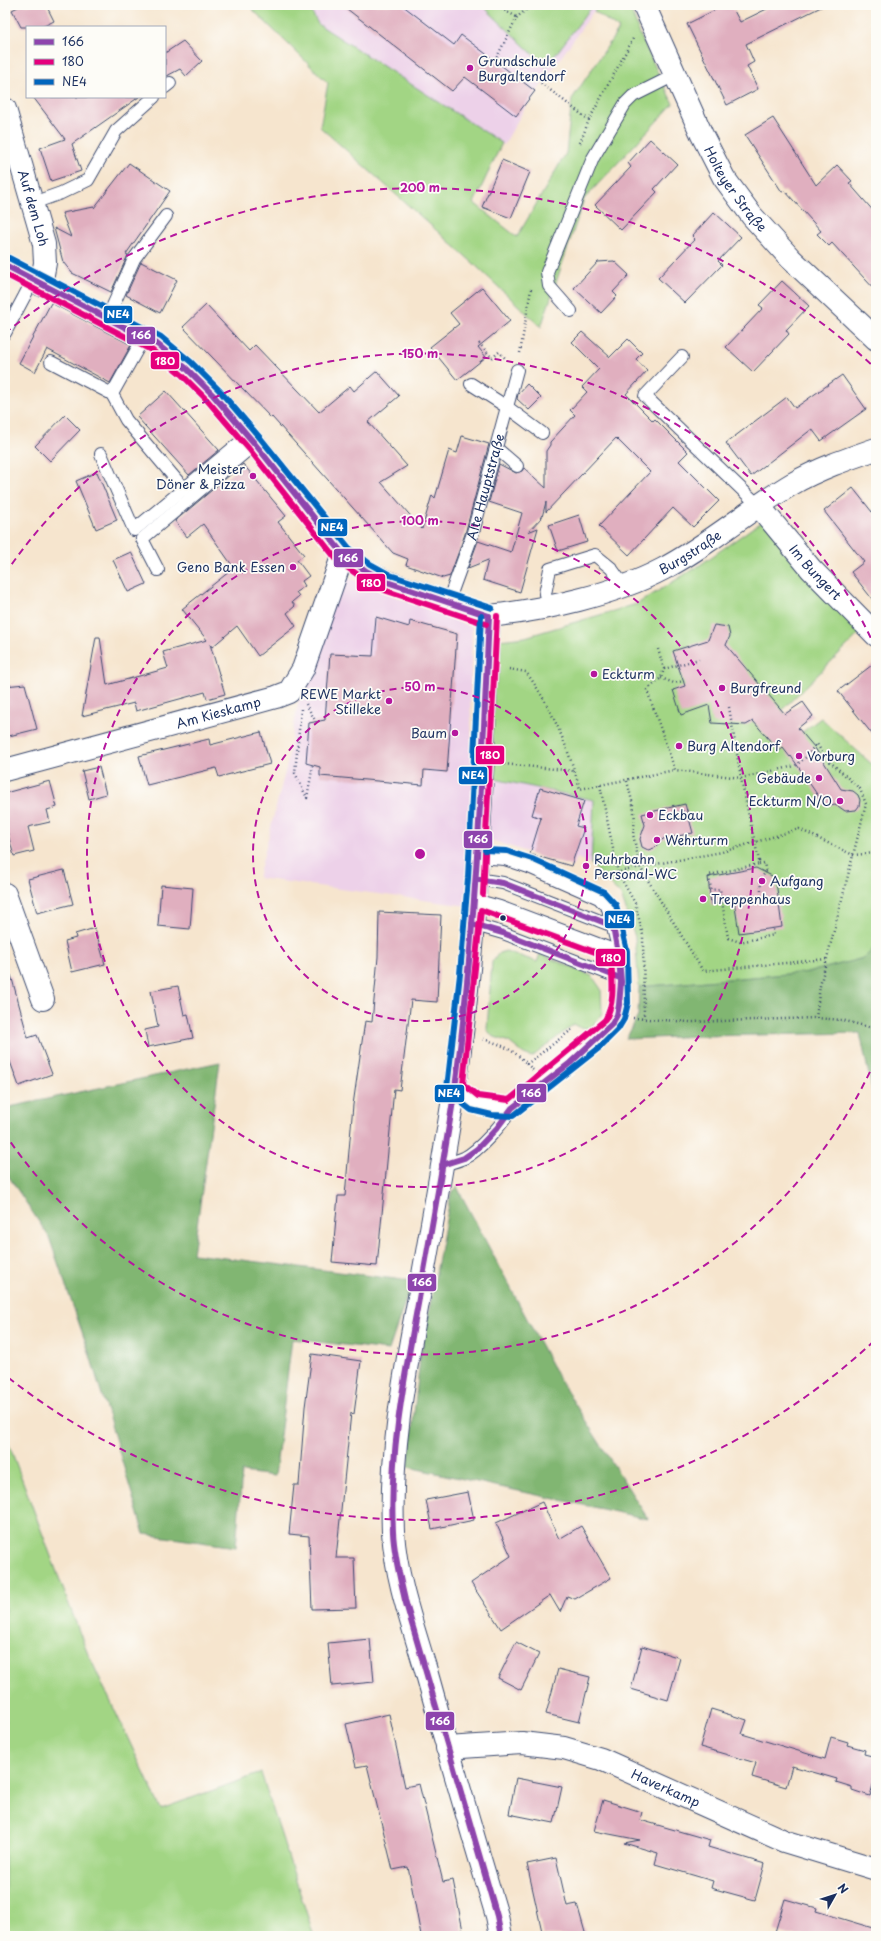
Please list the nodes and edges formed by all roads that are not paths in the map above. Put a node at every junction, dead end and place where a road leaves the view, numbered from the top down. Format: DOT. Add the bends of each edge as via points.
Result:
graph roads {
  1 [pos="644,5"];
  2 [pos="675,74"];
  3 [pos="153,98"];
  4 [pos="5,109"];
  5 [pos="33,202"];
  6 [pos="166,216"];
  7 [pos="5,265"];
  8 [pos="37,283"];
  9 [pos="571,311"];
  10 [pos="107,319"];
  11 [pos="5,333"];
  12 [pos="144,337"];
  13 [pos="876,339"];
  14 [pos="682,357"];
  15 [pos="51,362"];
  16 [pos="517,370"];
  17 [pos="471,384"];
  18 [pos="112,394"];
  19 [pos="507,407"];
  20 [pos="542,433"];
  21 [pos="251,440"];
  22 [pos="496,448"];
  23 [pos="876,449"];
  24 [pos="101,454"];
  25 [pos="517,466"];
  26 [pos="184,488"];
  27 [pos="759,506"];
  28 [pos="344,554"];
  29 [pos="158,570"];
  30 [pos="624,586"];
  31 [pos="448,602"];
  32 [pos="548,607"];
  33 [pos="489,616"];
  34 [pos="876,635"];
  35 [pos="5,770"];
  36 [pos="478,857"];
  37 [pos="476,890"];
  38 [pos="5,894"];
  39 [pos="472,924"];
  40 [pos="613,926"];
  41 [pos="619,952"];
  42 [pos="620,978"];
  43 [pos="43,999"];
  44 [pos="455,1087"];
  45 [pos="512,1108"];
  46 [pos="442,1165"];
  47 [pos="447,1748"];
  48 [pos="876,1870"];
  49 [pos="501,1936"];
  1 -- 2 [label="street, Holteyer Straße"];
  2 -- 9 [label="lane" via="633,96 625,104 593,158 547,272 549,286"];
  2 -- 13 [label="street, Holteyer Straße" via="724,178 752,216 791,259"];
  3 -- 5 [label="lane" via="116,131 88,180 61,193"];
  4 -- 5 [label="street, Auf dem Loh"];
  5 -- 8 [label="street, Auf dem Loh" via="44,244 45,263"];
  6 -- 10 [label="lane" via="134,259"];
  7 -- 8 [label="street"];
  8 -- 10 [label="street"];
  8 -- 11 [label="lane"];
  10 -- 12 [label="street"];
  12 -- 18 [label="lane"];
  12 -- 21 [label="street" via="157,344 186,368"];
  14 -- 27 [label="lane" via="645,396"];
  15 -- 18 [label="lane"];
  16 -- 19 [label="lane, Alte Hauptstraße"];
  17 -- 19 [label="lane"];
  18 -- 26 [label="lane" via="126,420"];
  19 -- 20 [label="lane"];
  19 -- 22 [label="lane, Alte Hauptstraße"];
  21 -- 26 [label="lane"];
  21 -- 28 [label="street"];
  21 -- 29 [label="lane" via="142,539"];
  22 -- 25 [label="lane"];
  22 -- 31 [label="lane, Alte Hauptstraße" via="472,536"];
  23 -- 27 [label="street, Burgstraße" via="832,465 792,484"];
  24 -- 26 [label="lane" via="134,530"];
  27 -- 30 [label="street, Burgstraße" via="663,569"];
  27 -- 34 [label="street, Im Bungert" via="812,569"];
  28 -- 31 [label="street" via="366,571 387,582"];
  28 -- 35 [label="street, Am Kieskamp" via="303,669 289,692"];
  30 -- 32 [label="street, Burgstraße"];
  30 -- 32 [label="lane" via="611,568 595,555 550,569 545,594"];
  31 -- 33 [label="street"];
  32 -- 33 [label="street, Burgstraße"];
  33 -- 36 [label="street"];
  36 -- 37 [label="street"];
  36 -- 40 [label="lane" via="505,859 529,867 599,898 608,908"];
  37 -- 39 [label="street"];
  37 -- 40 [label="lane" via="503,883"];
  37 -- 41 [label="lane" via="500,907"];
  38 -- 43 [label="street"];
  39 -- 42 [label="lane" via="503,933"];
  39 -- 44 [label="street"];
  40 -- 41 [label="lane"];
  41 -- 42 [label="lane"];
  42 -- 45 [label="lane" via="620,1002 617,1016 611,1025 594,1042"];
  44 -- 45 [label="lane" via="474,1103 494,1108"];
  44 -- 46 [label="street"];
  45 -- 46 [label="lane" via="493,1134 465,1158"];
  46 -- 47 [label="street" via="406,1367 392,1479 394,1536 403,1589"];
  47 -- 48 [label="street, Haverkamp" via="522,1743 564,1748 601,1759 784,1841"];
  47 -- 49 [label="street"];
}
